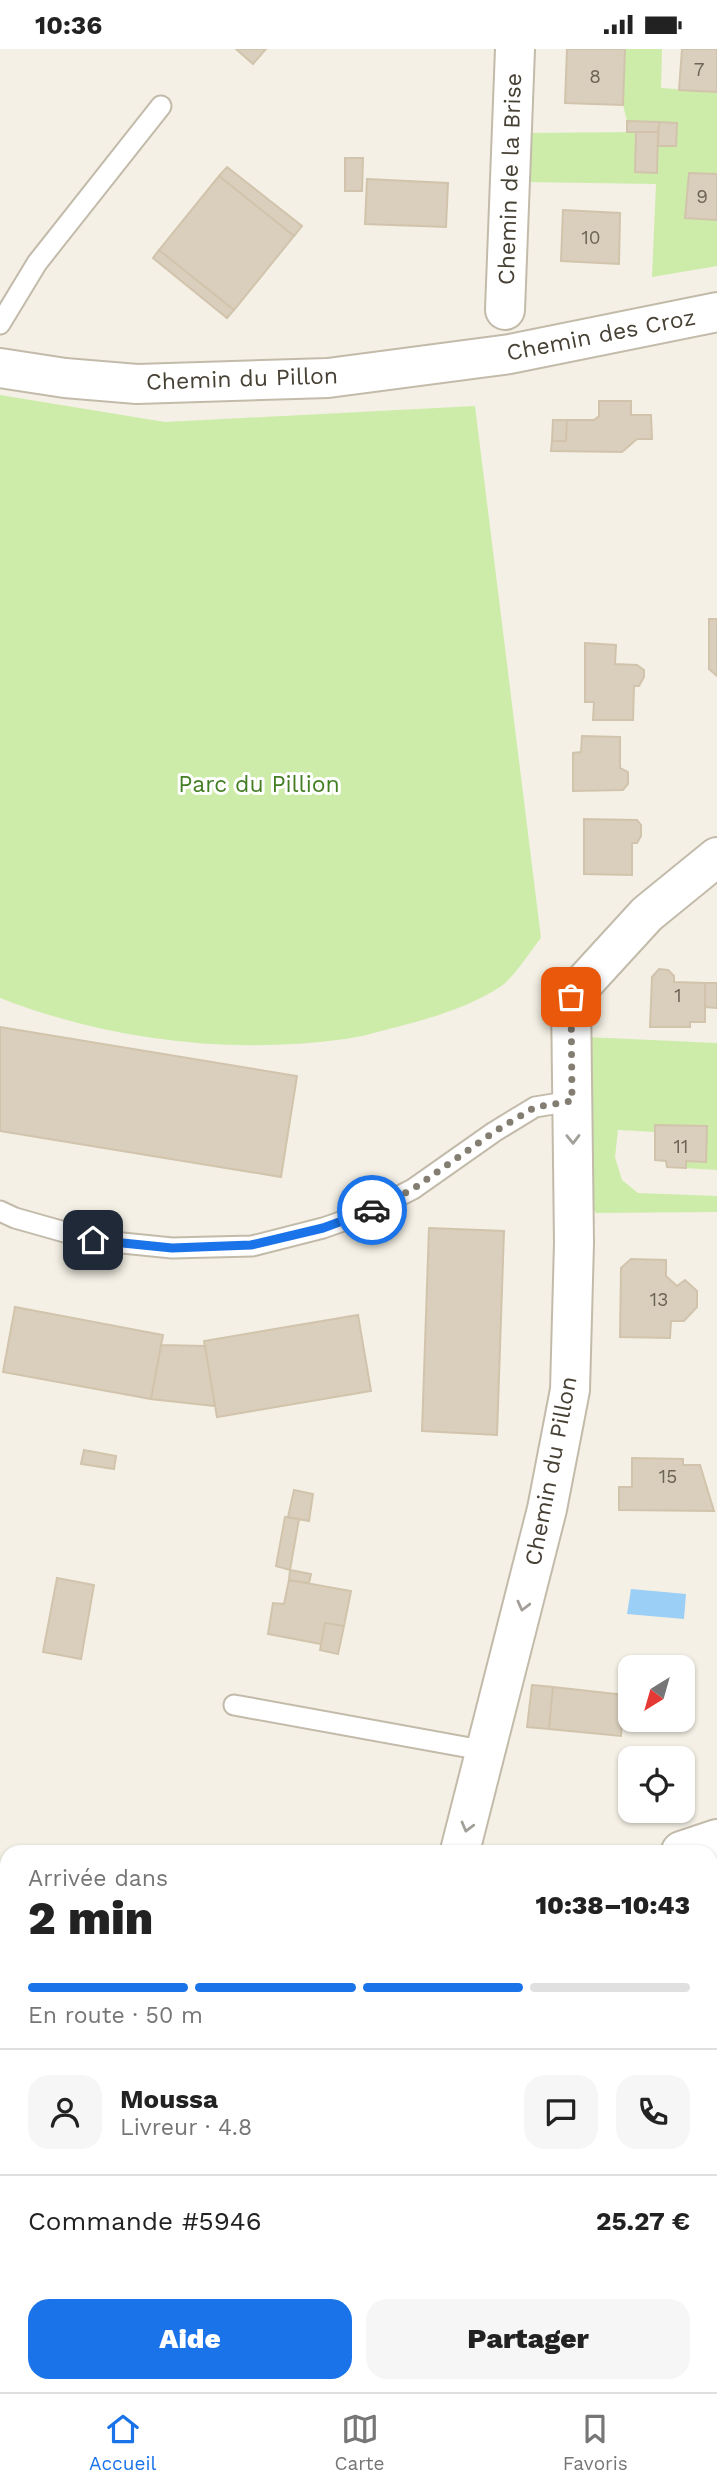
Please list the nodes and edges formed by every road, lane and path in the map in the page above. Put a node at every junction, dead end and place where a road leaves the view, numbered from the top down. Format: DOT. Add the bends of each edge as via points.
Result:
graph roads {
  1 [pos="515,49"];
  2 [pos="161,106"];
  3 [pos="505,310"];
  4 [pos="717,312"];
  5 [pos="0,324"];
  6 [pos="484,358"];
  7 [pos="0,368"];
  8 [pos="717,857"];
  9 [pos="572,1101"];
  10 [pos="0,1211"];
  11 [pos="234,1705"];
  12 [pos="486,1751"];
  13 [pos="717,1839"];
  14 [pos="462,1845"];
  15 [pos="699,1845"];
  1 -- 3 [label="street, Chemin de la Brise"];
  2 -- 5 [label="lane" via="37,263"];
  4 -- 6 [label="street, Chemin des Croz"];
  6 -- 7 [label="street, Chemin du Pillon" via="328,378 137,384"];
  8 -- 9 [label="street, Chemin du Pillon" via="647,915 571,997"];
  9 -- 10 [label="lane" via="535,1107 413,1189 366,1213 251,1245 172,1248 93,1240"];
  9 -- 12 [label="street, Chemin du Pillon, one-way" via="570,1390 548,1509"];
  11 -- 12 [label="lane"];
  12 -- 14 [label="street, Chemin du Pillon, one-way"];
  13 -- 15 [label="street"];
}
